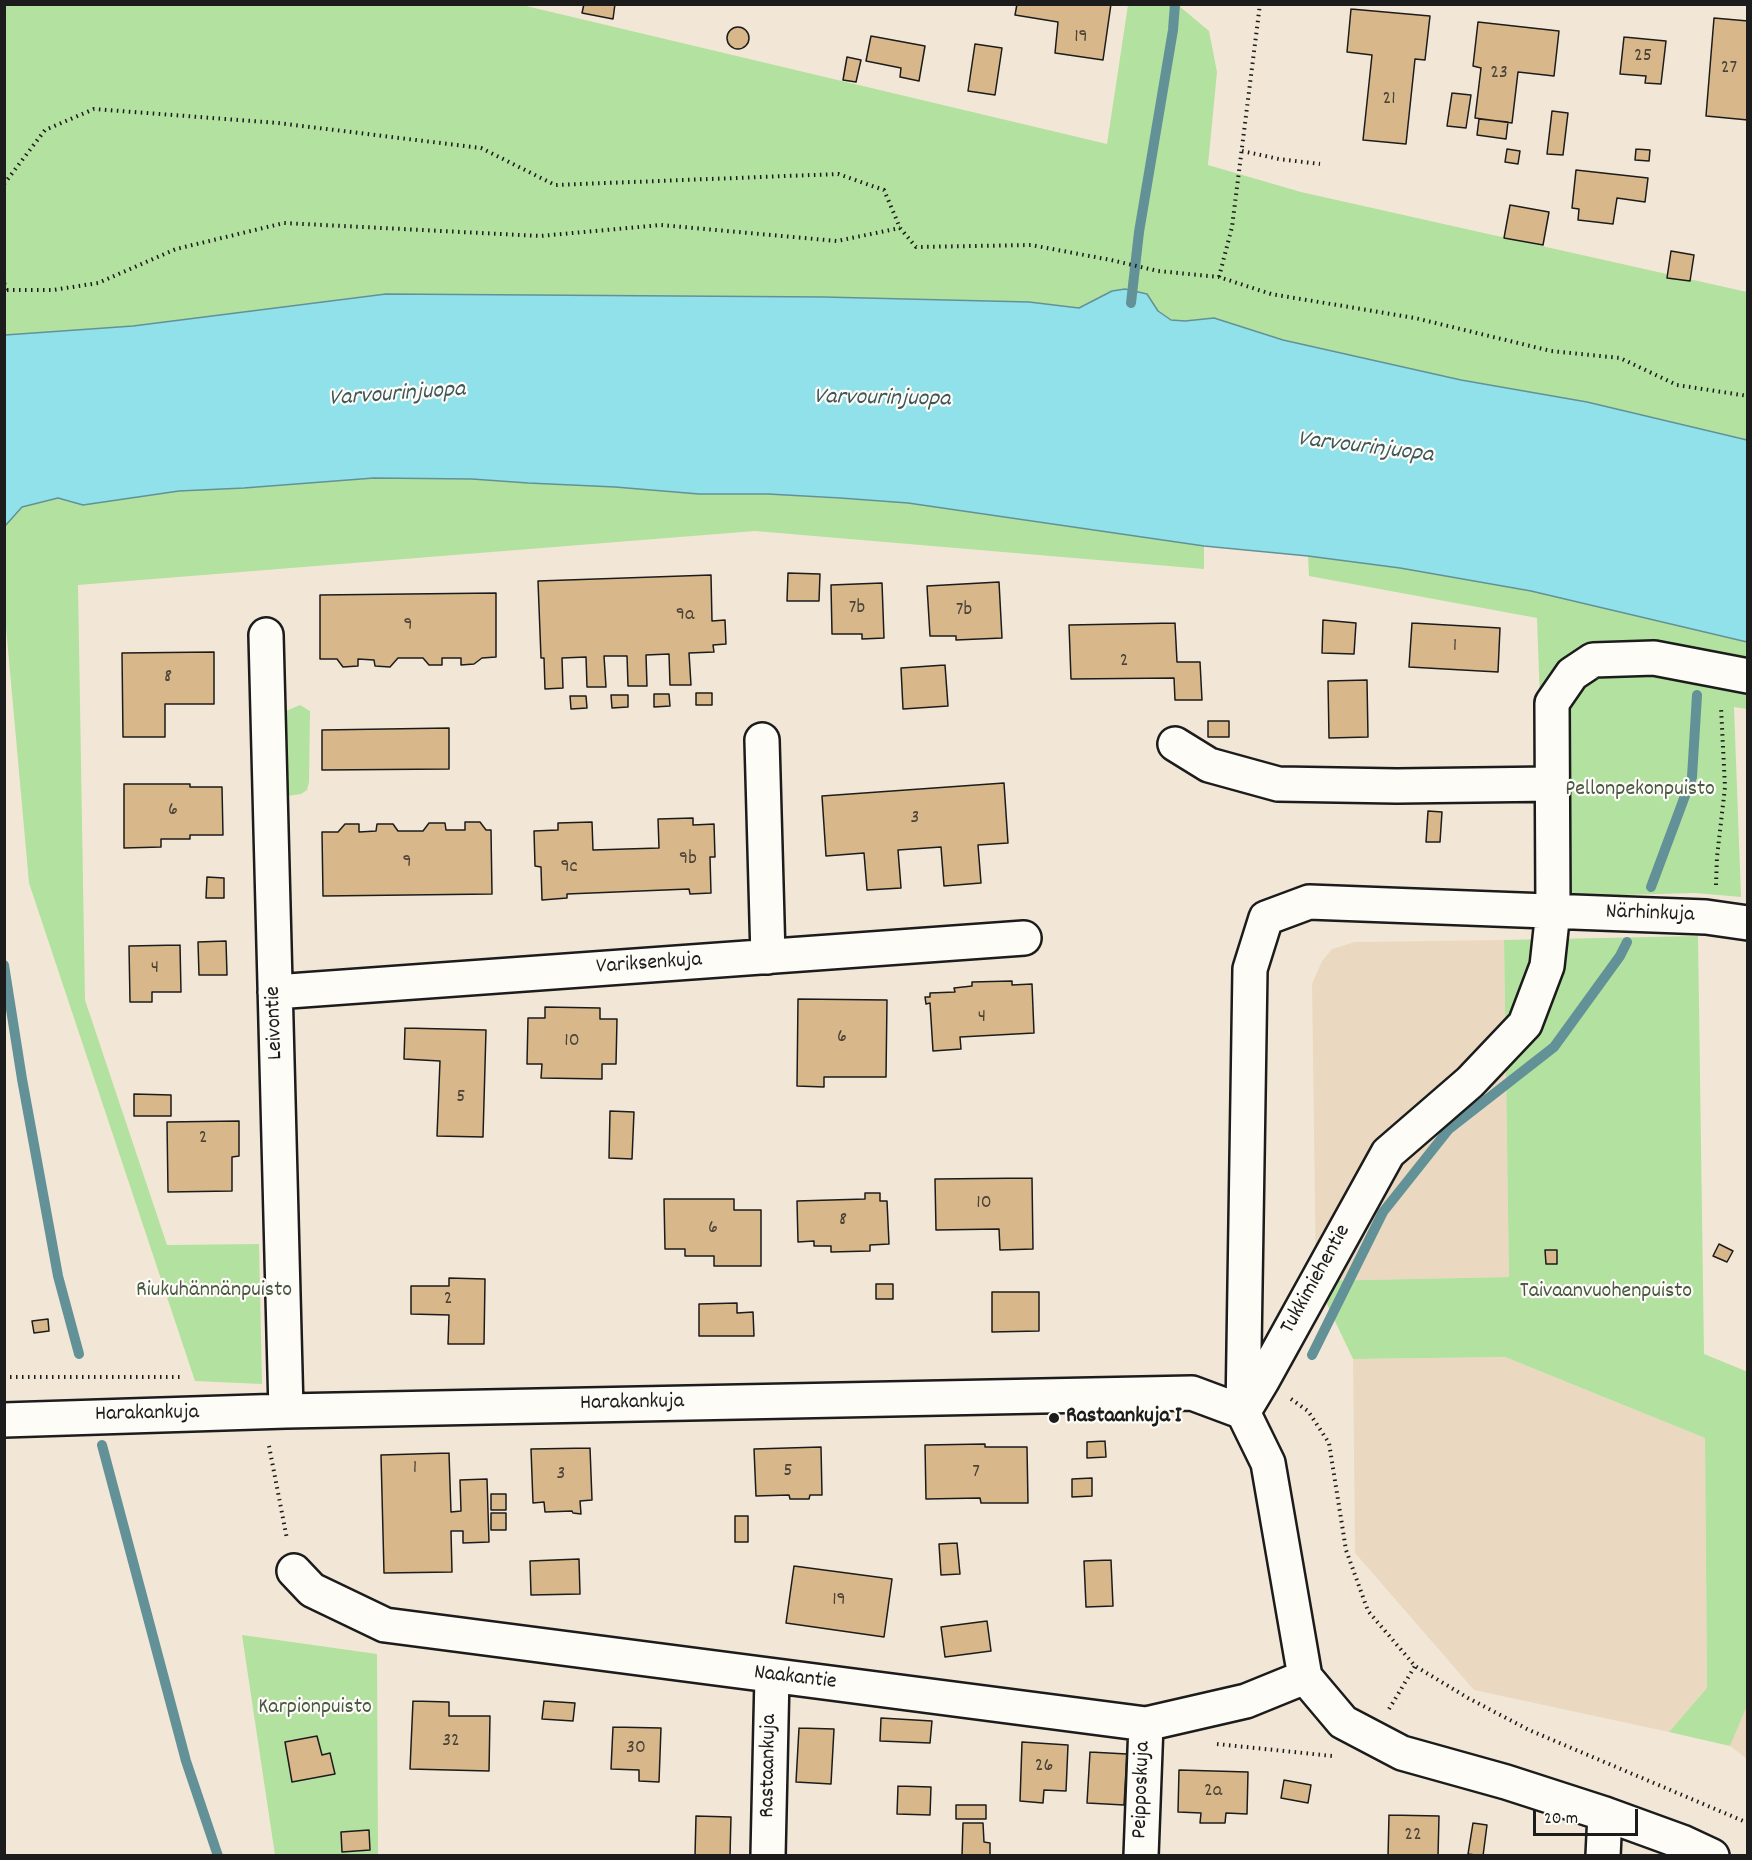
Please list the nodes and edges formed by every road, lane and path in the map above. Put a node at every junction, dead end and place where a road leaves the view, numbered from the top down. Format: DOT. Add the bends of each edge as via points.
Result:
graph roads {
  1 [pos="1260,4"];
  2 [pos="1242,151"];
  3 [pos="1320,164"];
  4 [pos="4,184"];
  5 [pos="900,228"];
  6 [pos="4,277"];
  7 [pos="1219,277"];
  8 [pos="6,291"];
  9 [pos="1748,396"];
  10 [pos="266,635"];
  11 [pos="1734,673"];
  12 [pos="762,740"];
  13 [pos="1175,744"];
  14 [pos="1553,784"];
  15 [pos="1553,911"];
  16 [pos="1715,918"];
  17 [pos="1748,923"];
  18 [pos="1024,938"];
  19 [pos="768,957"];
  20 [pos="275,992"];
  21 [pos="4,1377"];
  22 [pos="191,1377"];
  23 [pos="1262,1381"];
  24 [pos="274,1412"];
  25 [pos="1243,1412"];
  26 [pos="12,1419"];
  27 [pos="294,1571"];
  28 [pos="1415,1666"];
  29 [pos="772,1676"];
  30 [pos="1305,1677"];
  31 [pos="1146,1724"];
  32 [pos="1372,1737"];
  33 [pos="1212,1744"];
  34 [pos="1605,1814"];
  35 [pos="1748,1823"];
  36 [pos="768,1856"];
  37 [pos="1141,1856"];
  38 [pos="1604,1856"];
  39 [pos="1712,1856"];
  1 -- 2 [label="path"];
  2 -- 3 [label="path"];
  2 -- 7 [label="path" via="1232,227"];
  4 -- 5 [label="path" via="45,130 94,109 278,123 481,148 555,185 838,174 884,190"];
  5 -- 7 [label="path" via="916,247 1031,245 1158,271"];
  5 -- 8 [label="path" via="837,242 661,225 540,237 284,223 176,249 98,284"];
  6 -- 8 [label="path"];
  7 -- 9 [label="path" via="1271,294 1415,318 1551,351 1620,358 1677,385"];
  10 -- 20 [label="street, Leivontie"];
  11 -- 14 [label="street, Tukkimiehentie" via="1654,658 1593,660 1572,674 1552,703"];
  11 -- 16 [label="path"];
  12 -- 19 [label="street"];
  13 -- 14 [label="street" via="1209,765 1278,784"];
  14 -- 15 [label="street, Tukkimiehentie"];
  15 -- 16 [label="street, Närhinkuja"];
  15 -- 23 [label="street, Tukkimiehentie" via="1547,966 1525,1024 1470,1082 1388,1153"];
  15 -- 25 [label="street, Närhinkuja" via="1309,902 1266,918 1251,969"];
  16 -- 17 [label="street, Närhinkuja"];
  18 -- 19 [label="street, Variksenkuja"];
  19 -- 20 [label="street, Variksenkuja"];
  20 -- 24 [label="street, Leivontie"];
  21 -- 22 [label="path"];
  23 -- 25 [label="street, Tukkimiehentie"];
  23 -- 28 [label="path" via="1308,1411 1329,1443 1346,1550 1368,1611"];
  24 -- 25 [label="street, Harakankuja" via="1192,1393"];
  24 -- 26 [label="street, Harakankuja"];
  24 -- 27 [label="path"];
  25 -- 30 [label="street" via="1268,1462"];
  27 -- 29 [label="street, Naakantie" via="312,1590 385,1625"];
  28 -- 32 [label="path"];
  28 -- 35 [label="path" via="1529,1730"];
  29 -- 31 [label="street, Naakantie"];
  29 -- 36 [label="street, Rastaankuja"];
  30 -- 31 [label="street, Naakantie" via="1246,1701"];
  30 -- 32 [label="street" via="1343,1722"];
  31 -- 37 [label="street, Peipposkuja"];
  32 -- 33 [label="path" via="1352,1758"];
  32 -- 34 [label="street" via="1402,1753"];
  34 -- 38 [label="street"];
  34 -- 39 [label="street"];
}
